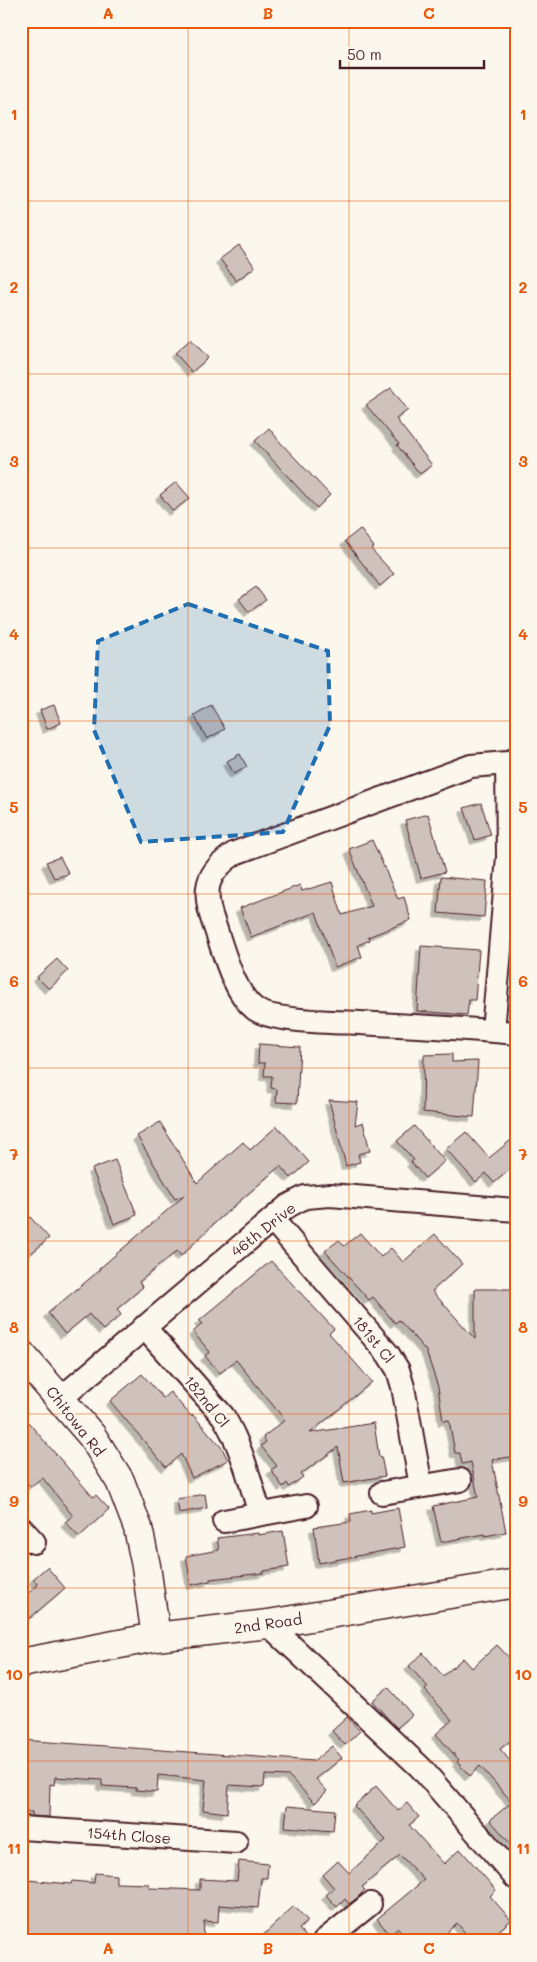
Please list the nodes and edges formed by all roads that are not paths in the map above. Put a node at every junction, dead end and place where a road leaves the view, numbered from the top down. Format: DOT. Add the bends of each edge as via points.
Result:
graph roads {
  1 [pos="511,761"];
  2 [pos="512,858"];
  3 [pos="492,1031"];
  4 [pos="516,1033"];
  5 [pos="516,1210"];
  6 [pos="272,1219"];
  7 [pos="144,1327"];
  8 [pos="21,1354"];
  9 [pos="60,1398"];
  10 [pos="460,1480"];
  11 [pos="421,1486"];
  12 [pos="382,1493"];
  13 [pos="306,1506"];
  14 [pos="260,1514"];
  15 [pos="224,1521"];
  16 [pos="516,1583"];
  17 [pos="268,1624"];
  18 [pos="156,1637"];
  19 [pos="21,1663"];
  20 [pos="21,1828"];
  21 [pos="236,1842"];
  22 [pos="516,1878"];
  23 [pos="370,1904"];
  24 [pos="337,1937"];
  1 -- 2 [label="street"];
  1 -- 3 [label="street" via="471,766 235,853 221,862 206,891 208,907 236,983 256,1010 294,1019"];
  2 -- 3 [label="street"];
  3 -- 4 [label="street"];
  5 -- 6 [label="street, 46th Drive" via="330,1195 305,1197"];
  6 -- 7 [label="street, 46th Drive"];
  6 -- 11 [label="street, 181st Cl" via="388,1354 398,1370"];
  7 -- 9 [label="street, 46th Drive"];
  7 -- 14 [label="street, 182nd Cl" via="231,1428"];
  8 -- 9 [label="street, Chitowa Rd"];
  9 -- 18 [label="street, Chitowa Rd" via="92,1436 120,1481 138,1528"];
  10 -- 11 [label="street"];
  11 -- 12 [label="street"];
  13 -- 14 [label="street"];
  14 -- 15 [label="street"];
  16 -- 17 [label="street, 2nd Road"];
  17 -- 18 [label="street, 2nd Road"];
  17 -- 22 [label="street" via="420,1767"];
  18 -- 19 [label="street, 2nd Road"];
  20 -- 21 [label="street, 154th Close"];
  23 -- 24 [label="street"];
}
